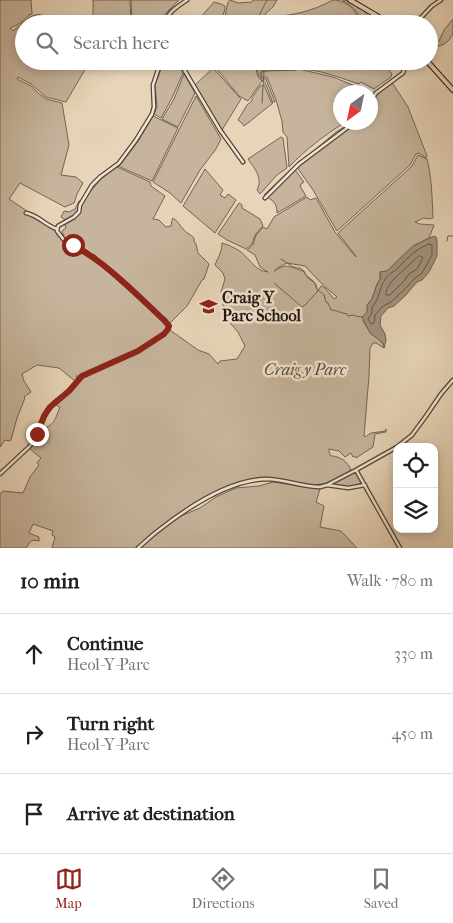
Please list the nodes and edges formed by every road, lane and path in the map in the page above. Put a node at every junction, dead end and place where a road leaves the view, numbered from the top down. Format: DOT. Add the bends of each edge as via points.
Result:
graph roads {
  1 [pos="187,0"];
  2 [pos="350,0"];
  3 [pos="441,0"];
  4 [pos="169,15"];
  5 [pos="376,15"];
  6 [pos="424,15"];
  7 [pos="158,70"];
  8 [pos="184,70"];
  9 [pos="404,70"];
  10 [pos="435,70"];
  11 [pos="453,90"];
  12 [pos="378,92"];
  13 [pos="344,130"];
  14 [pos="243,162"];
  15 [pos="265,198"];
  16 [pos="26,213"];
  17 [pos="57,229"];
  18 [pos="453,380"];
  19 [pos="402,443"];
  20 [pos="393,449"];
  21 [pos="356,470"];
  22 [pos="0,474"];
  23 [pos="326,485"];
  24 [pos="365,485"];
  25 [pos="138,548"];
  26 [pos="400,548"];
  1 -- 4 [label="street"];
  2 -- 5 [label="main road"];
  3 -- 6 [label="street"];
  7 -- 17 [label="street" via="153,85 152,114 136,140 119,163 87,192 79,212"];
  8 -- 14 [label="street"];
  9 -- 12 [label="street"];
  10 -- 11 [label="main road"];
  13 -- 15 [label="street" via="299,164"];
  16 -- 17 [label="street"];
  17 -- 22 [label="street" via="64,240 92,257 128,287 169,328 138,351 82,376 47,410 30,446"];
  18 -- 19 [label="street" via="412,435"];
  20 -- 21 [label="street"];
  21 -- 23 [label="street"];
  21 -- 24 [label="street"];
  23 -- 24 [label="street" via="348,488"];
  23 -- 25 [label="street" via="315,487 264,479 231,487 183,513"];
  24 -- 26 [label="street"];
}
